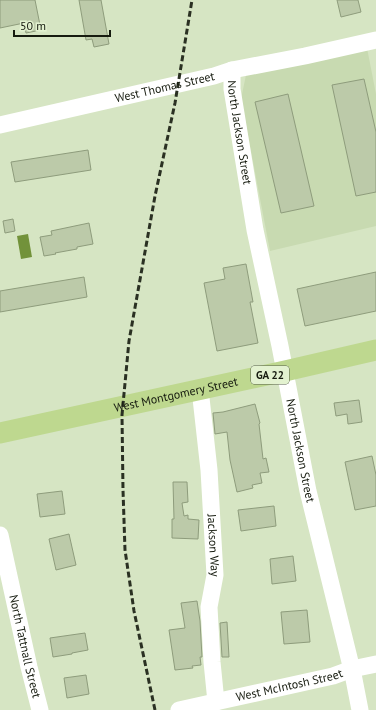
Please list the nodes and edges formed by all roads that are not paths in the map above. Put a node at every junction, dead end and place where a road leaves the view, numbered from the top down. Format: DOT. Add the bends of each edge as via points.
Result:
graph roads {
  1 [pos="376,40"];
  2 [pos="232,70"];
  3 [pos="0,125"];
  4 [pos="376,350"];
  5 [pos="286,371"];
  6 [pos="200,389"];
  7 [pos="4,432"];
  8 [pos="0,535"];
  9 [pos="376,664"];
  10 [pos="352,669"];
  11 [pos="216,702"];
  12 [pos="40,710"];
  13 [pos="179,710"];
  14 [pos="360,710"];
  1 -- 2 [label="street, West Thomas Street"];
  2 -- 3 [label="street, West Thomas Street"];
  2 -- 5 [label="street, North Jackson Street" via="232,89 255,230"];
  4 -- 5 [label="main road, West Montgomery Street / GA 22"];
  5 -- 6 [label="main road, West Montgomery Street / GA 22"];
  5 -- 10 [label="street, North Jackson Street" via="308,491"];
  6 -- 7 [label="main road, West Montgomery Street / GA 22"];
  6 -- 11 [label="street, Jackson Way" via="209,470 214,567 209,607"];
  8 -- 12 [label="street, North Tattnall Street"];
  9 -- 10 [label="street, West McIntosh Street"];
  10 -- 11 [label="street, West McIntosh Street" via="333,676"];
  10 -- 14 [label="street, North Jackson Street"];
  11 -- 13 [label="street, West McIntosh Street"];
}
